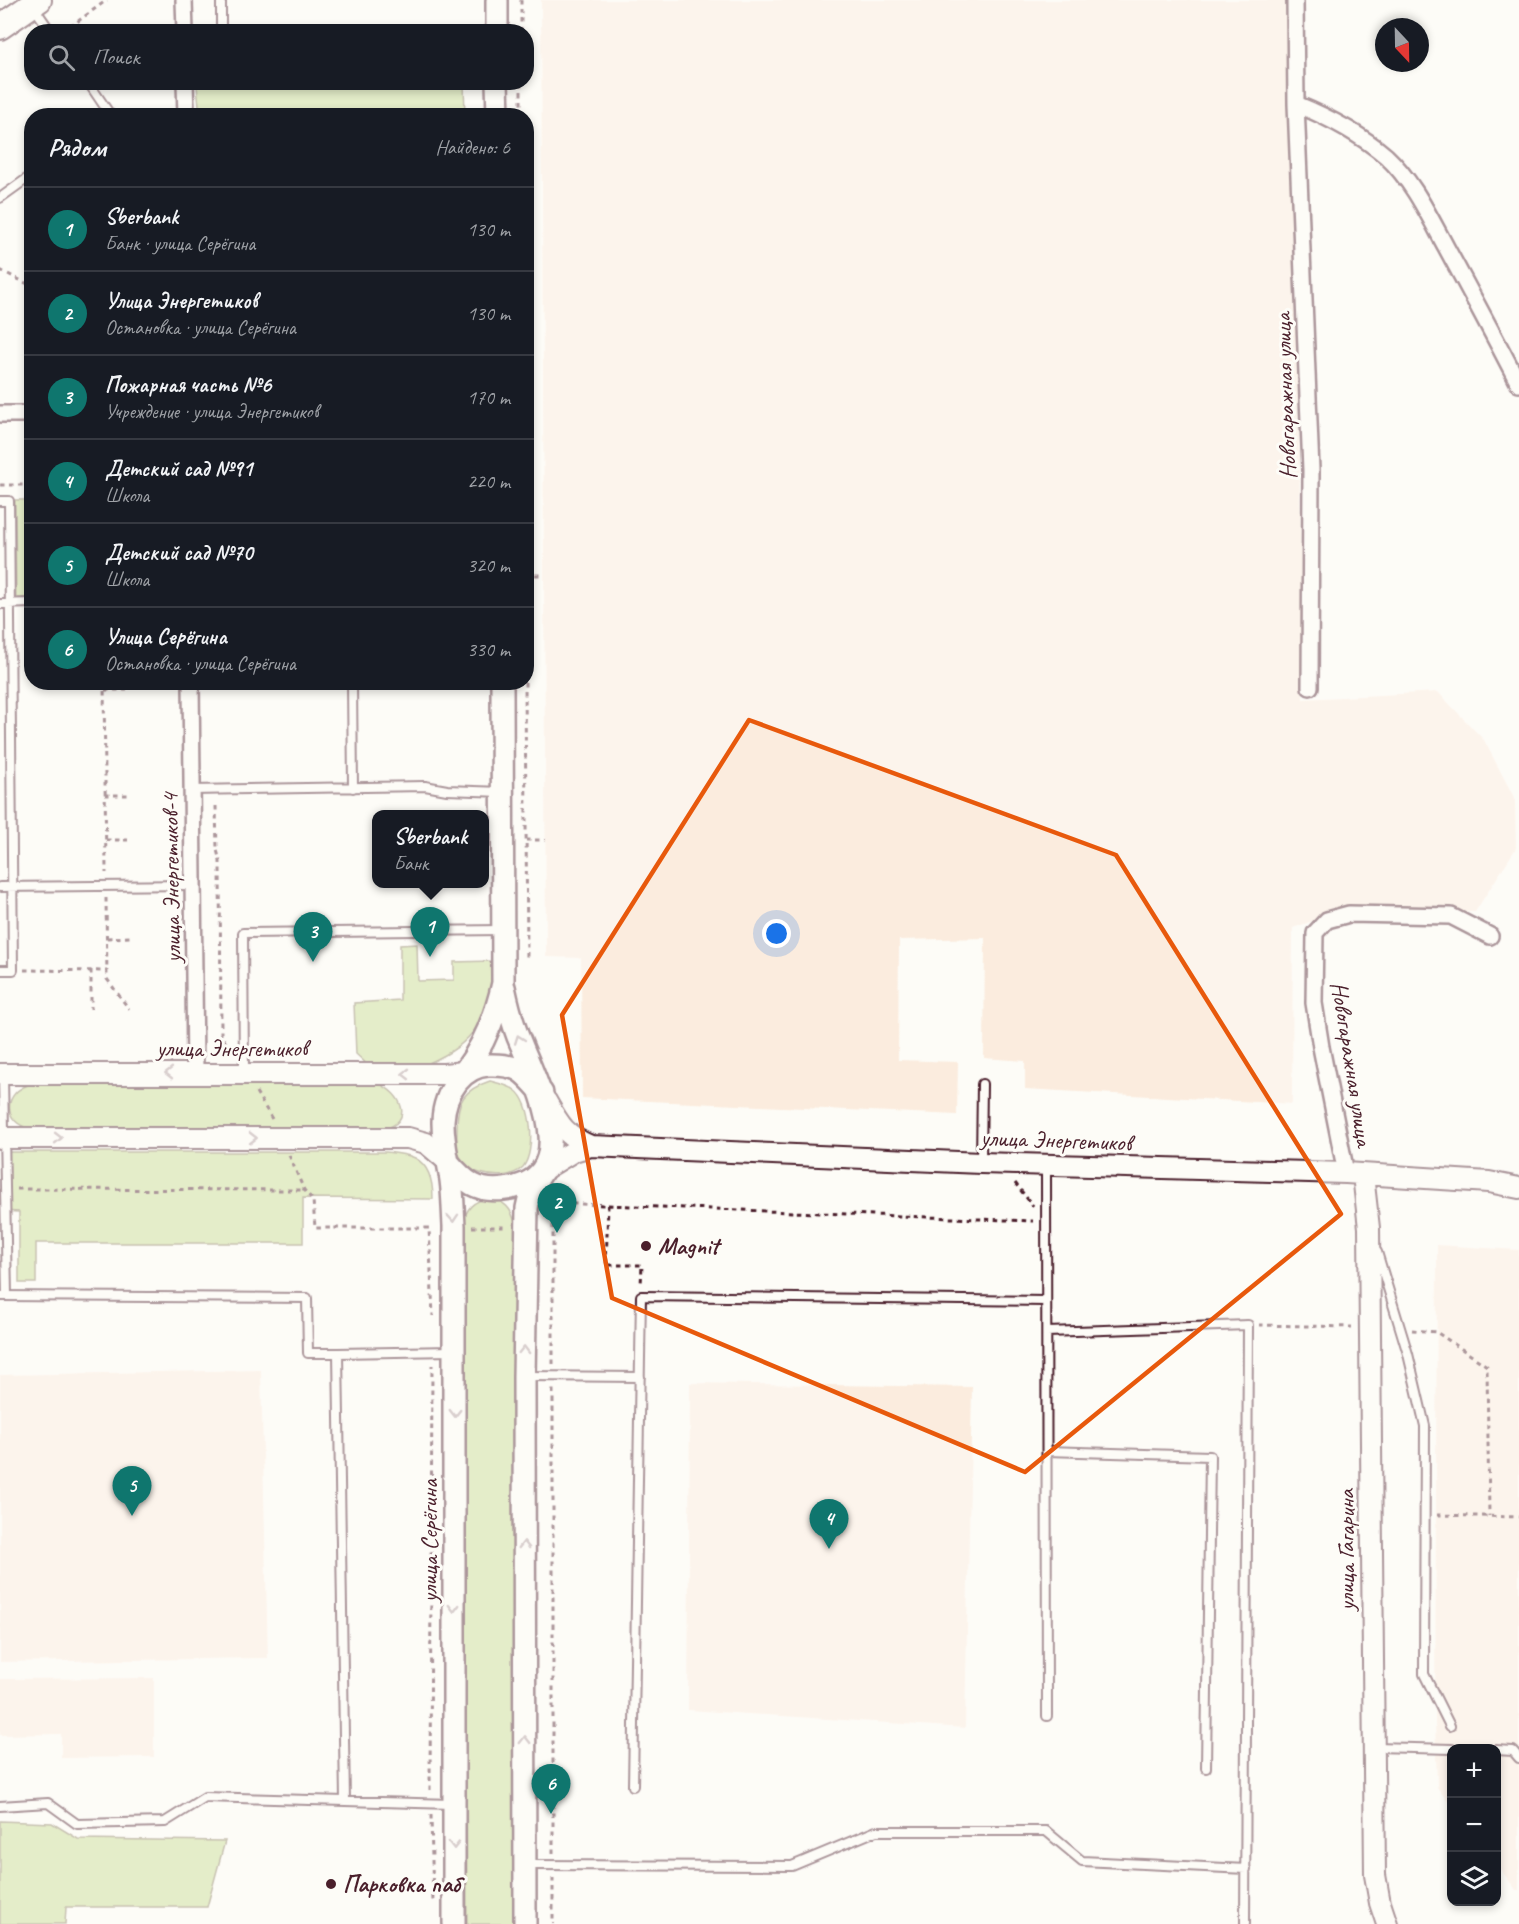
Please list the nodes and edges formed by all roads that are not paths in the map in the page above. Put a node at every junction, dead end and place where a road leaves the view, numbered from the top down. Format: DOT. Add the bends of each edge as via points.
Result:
graph roads {
  1 [pos="184,0"];
  2 [pos="221,0"];
  3 [pos="497,0"];
  4 [pos="1295,0"];
  5 [pos="35,2"];
  6 [pos="47,24"];
  7 [pos="185,24"];
  8 [pos="221,24"];
  9 [pos="497,24"];
  10 [pos="0,27"];
  11 [pos="93,90"];
  12 [pos="185,90"];
  13 [pos="497,90"];
  14 [pos="1296,104"];
  15 [pos="106,108"];
  16 [pos="186,108"];
  17 [pos="498,108"];
  18 [pos="24,181"];
  19 [pos="0,198"];
  20 [pos="1519,384"];
  21 [pos="0,414"];
  22 [pos="24,414"];
  23 [pos="0,501"];
  24 [pos="10,603"];
  25 [pos="24,603"];
  26 [pos="0,604"];
  27 [pos="1310,687"];
  28 [pos="191,690"];
  29 [pos="352,690"];
  30 [pos="502,690"];
  31 [pos="353,788"];
  32 [pos="192,790"];
  33 [pos="502,792"];
  34 [pos="193,885"];
  35 [pos="0,887"];
  36 [pos="13,887"];
  37 [pos="503,930"];
  38 [pos="1490,936"];
  39 [pos="0,970"];
  40 [pos="503,983"];
  41 [pos="464,1072"];
  42 [pos="195,1073"];
  43 [pos="1,1074"];
  44 [pos="248,1079"];
  45 [pos="982,1084"];
  46 [pos="542,1093"];
  47 [pos="2,1138"];
  48 [pos="591,1146"];
  49 [pos="446,1160"];
  50 [pos="990,1163"];
  51 [pos="1046,1165"];
  52 [pos="543,1170"];
  53 [pos="1355,1174"];
  54 [pos="1519,1188"];
  55 [pos="1369,1228"];
  56 [pos="3,1260"];
  57 [pos="3,1296"];
  58 [pos="1046,1301"];
  59 [pos="1047,1332"];
  60 [pos="455,1351"];
  61 [pos="338,1353"];
  62 [pos="524,1376"];
  63 [pos="640,1377"];
  64 [pos="1047,1451"];
  65 [pos="1047,1716"];
  66 [pos="1450,1726"];
  67 [pos="1372,1747"];
  68 [pos="1447,1749"];
  69 [pos="1501,1750"];
  70 [pos="1519,1758"];
  71 [pos="1206,1768"];
  72 [pos="633,1786"];
  73 [pos="345,1801"];
  74 [pos="453,1804"];
  75 [pos="0,1806"];
  76 [pos="525,1865"];
  77 [pos="1245,1869"];
  78 [pos="454,1924"];
  79 [pos="525,1924"];
  80 [pos="1245,1924"];
  81 [pos="1387,1924"];
  1 -- 7 [label="street"];
  2 -- 8 [label="lane"];
  3 -- 9 [label="main road"];
  4 -- 14 [label="street, Новогаражная улица"];
  5 -- 6 [label="lane"];
  5 -- 10 [label="main road"];
  11 -- 15 [label="lane"];
  12 -- 16 [label="street"];
  13 -- 17 [label="main road"];
  14 -- 20 [label="street" via="1328,116 1360,136 1387,157 1408,181"];
  14 -- 27 [label="street, Новогаражная улица" via="1311,470"];
  18 -- 19 [label="lane"];
  21 -- 22 [label="street"];
  23 -- 24 [label="lane" via="9,501"];
  24 -- 25 [label="lane"];
  24 -- 26 [label="lane"];
  24 -- 36 [label="lane"];
  28 -- 32 [label="street, улица Энергетиков-4"];
  29 -- 31 [label="lane"];
  30 -- 33 [label="main road"];
  31 -- 32 [label="lane"];
  31 -- 33 [label="lane" via="425,786"];
  32 -- 34 [label="street, улица Энергетиков-4"];
  33 -- 37 [label="main road"];
  34 -- 36 [label="lane"];
  34 -- 42 [label="street, улица Энергетиков-4"];
  35 -- 36 [label="lane"];
  36 -- 39 [label="lane" via="13,970"];
  37 -- 40 [label="main road"];
  37 -- 44 [label="lane" via="243,933"];
  38 -- 53 [label="street, Новогаражная улица" via="1451,916 1349,914 1327,920 1315,933 1314,1003 1321,1047"];
  40 -- 41 [label="main road" via="479,1052"];
  46 -- 40 [label="main road, one-way" via="520,1042"];
  41 -- 44 [label="street, улица Энергетиков, one-way"];
  41 -- 46 [label="main road" via="484,1065 508,1065 526,1075"];
  41 -- 49 [label="main road" via="445,1104 442,1125"];
  42 -- 43 [label="street, улица Энергетиков, one-way"];
  42 -- 44 [label="street, улица Энергетиков"];
  43 -- 47 [label="lane"];
  45 -- 50 [label="lane"];
  46 -- 48 [label="street" via="565,1131"];
  46 -- 52 [label="main road" via="551,1135"];
  47 -- 49 [label="street, one-way" via="408,1138 426,1143"];
  47 -- 56 [label="lane"];
  48 -- 50 [label="street, улица Энергетиков"];
  48 -- 52 [label="street" via="574,1151"];
  49 -- 52 [label="main road" via="474,1187 496,1191 522,1185"];
  49 -- 60 [label="main road, улица Серёгина, one-way" via="454,1226"];
  50 -- 51 [label="street, улица Энергетиков"];
  51 -- 53 [label="street, улица Энергетиков"];
  51 -- 58 [label="lane"];
  62 -- 52 [label="main road, one-way" via="528,1208 531,1190"];
  53 -- 54 [label="street, улица Энергетиков" via="1489,1182"];
  53 -- 55 [label="street, улица Гагарина"];
  55 -- 66 [label="lane" via="1408,1354 1425,1426 1424,1674"];
  55 -- 67 [label="street, улица Гагарина"];
  56 -- 57 [label="lane"];
  57 -- 61 [label="lane" via="307,1298 308,1353"];
  58 -- 59 [label="lane"];
  58 -- 63 [label="lane" via="641,1296"];
  59 -- 64 [label="lane"];
  59 -- 77 [label="lane" via="1248,1325"];
  60 -- 61 [label="lane"];
  60 -- 74 [label="main road, улица Серёгина, one-way"];
  61 -- 73 [label="lane"];
  62 -- 63 [label="lane"];
  76 -- 62 [label="main road, one-way"];
  63 -- 72 [label="lane"];
  64 -- 65 [label="lane"];
  64 -- 71 [label="lane" via="1210,1456"];
  67 -- 68 [label="lane"];
  67 -- 81 [label="street, улица Гагарина" via="1375,1875"];
  69 -- 70 [label="lane" via="1513,1751"];
  73 -- 74 [label="lane"];
  73 -- 75 [label="lane" via="206,1797 165,1822 77,1824 48,1803"];
  74 -- 78 [label="main road, улица Серёгина, one-way"];
  76 -- 77 [label="lane" via="792,1866 876,1831 1046,1831 1082,1861"];
  76 -- 79 [label="main road"];
  77 -- 80 [label="lane"];
}
